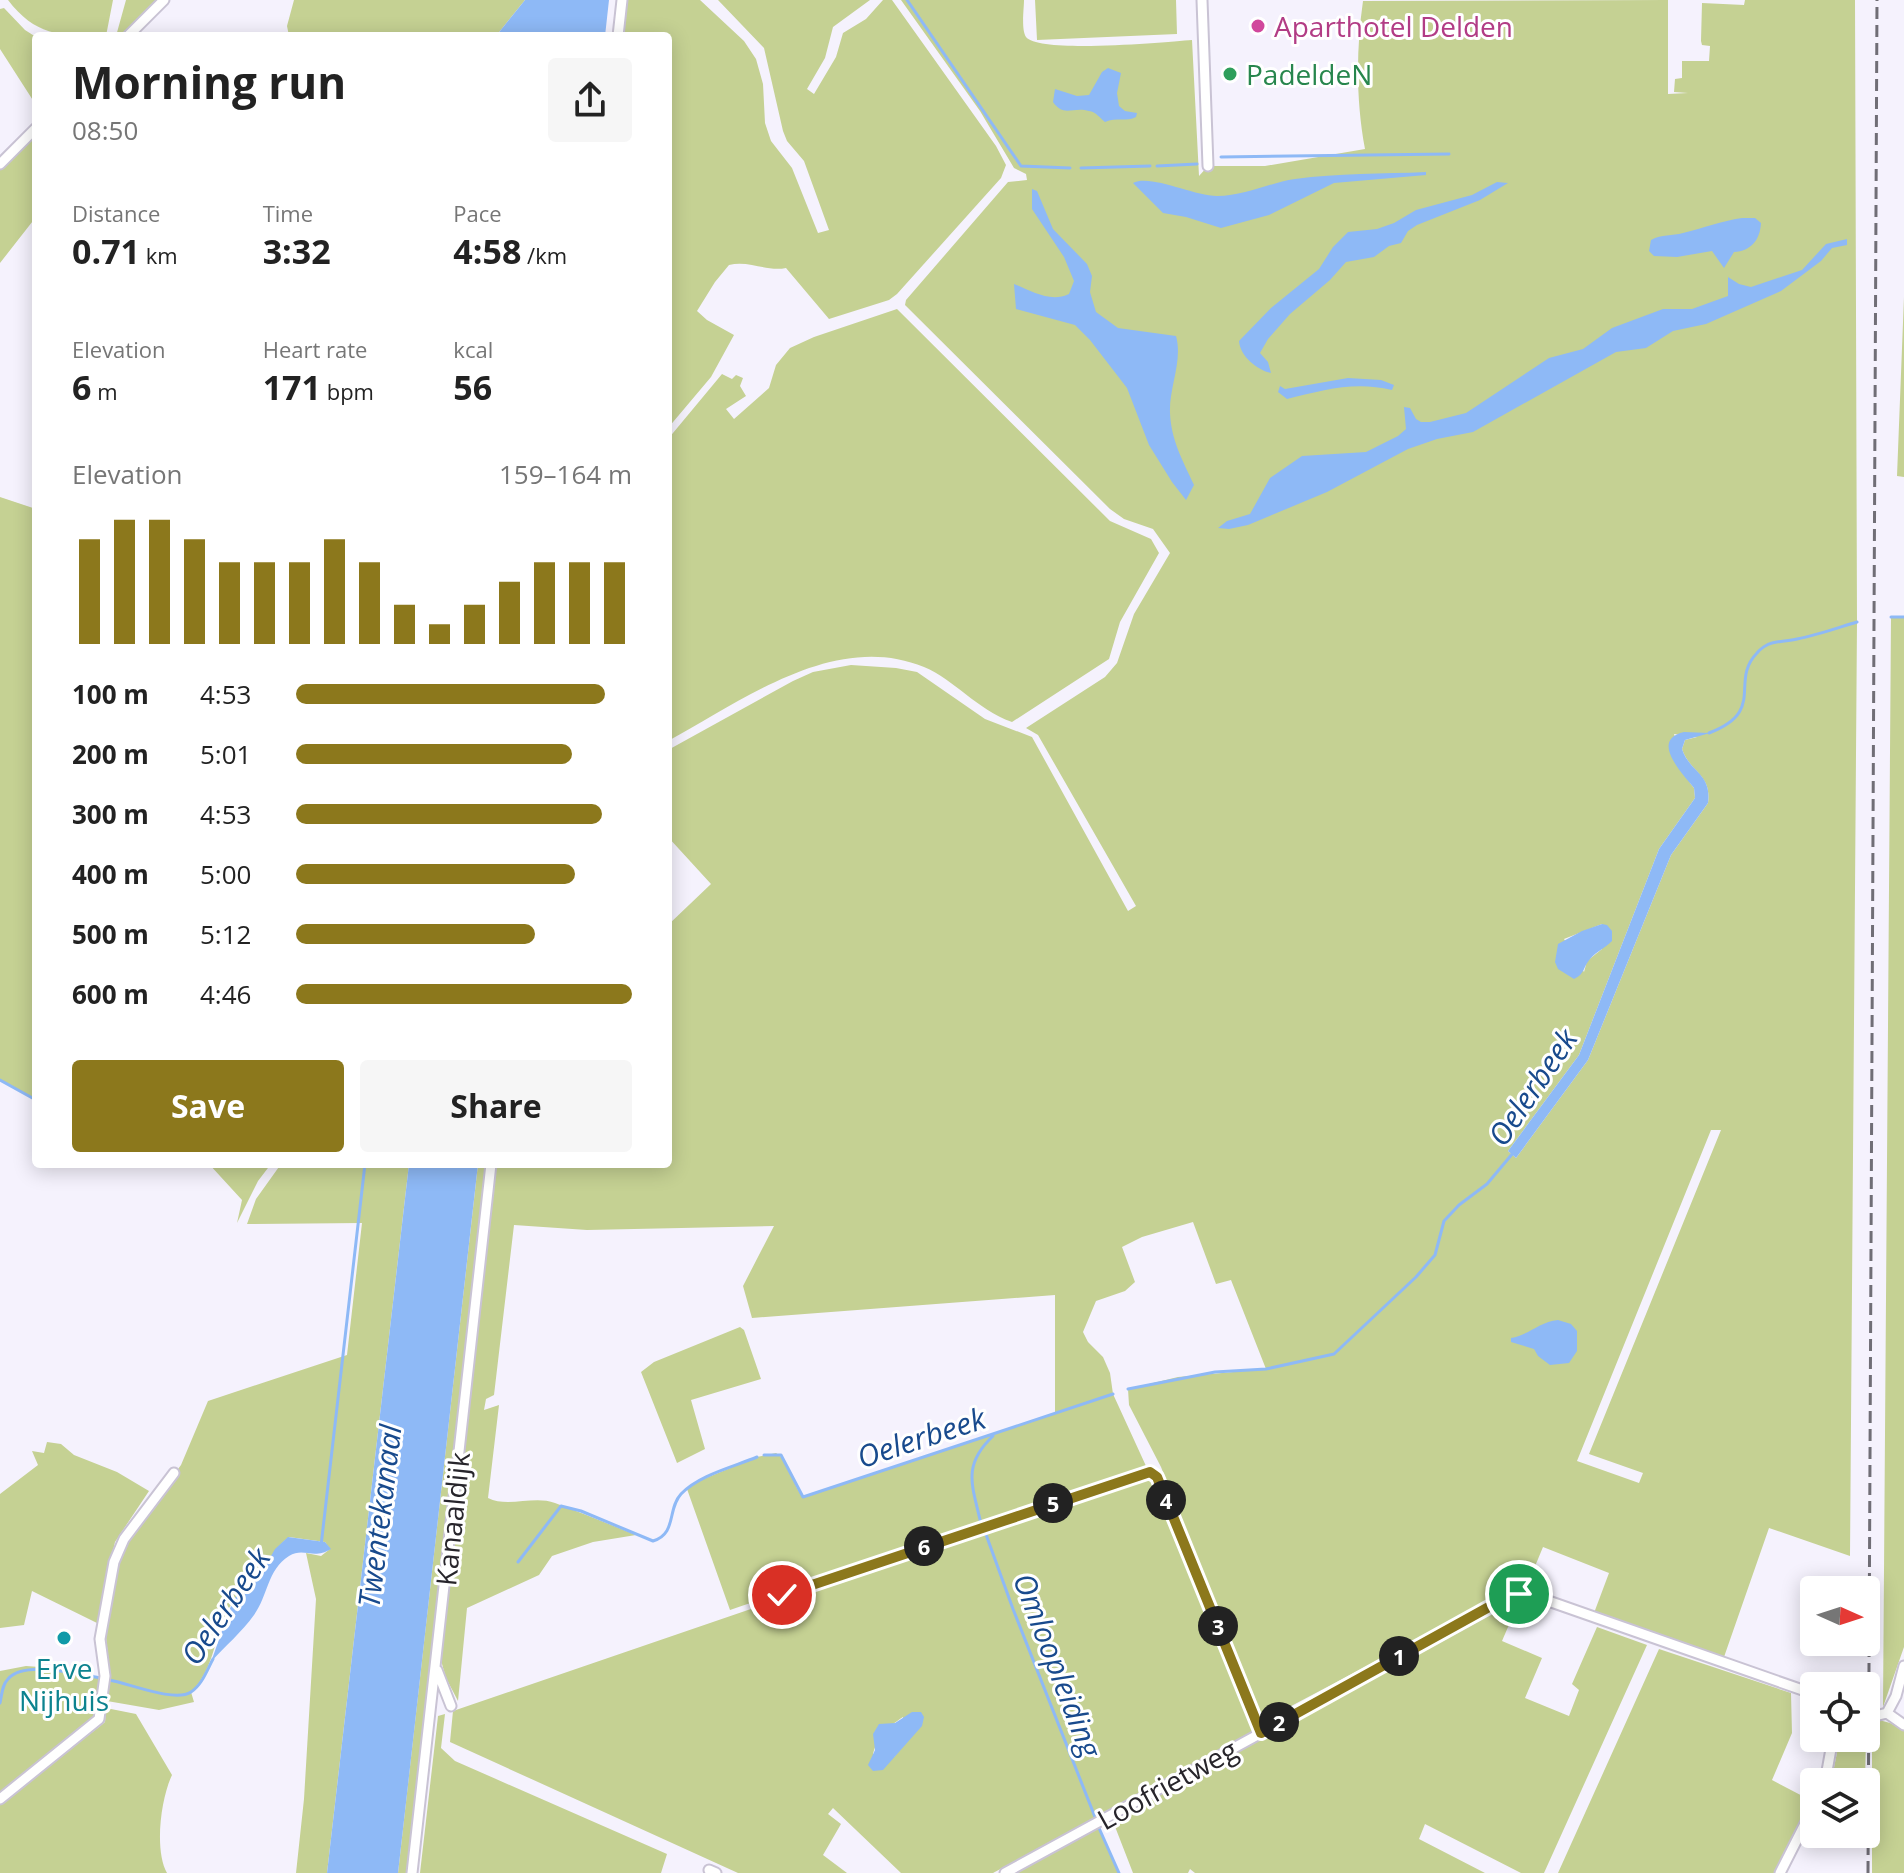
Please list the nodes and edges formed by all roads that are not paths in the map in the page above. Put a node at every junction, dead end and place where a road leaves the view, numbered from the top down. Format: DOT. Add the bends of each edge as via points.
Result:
graph roads {
  1 [pos="164,0"];
  2 [pos="622,0"];
  3 [pos="1202,0"];
  4 [pos="132,32"];
  5 [pos="618,32"];
  6 [pos="32,132"];
  7 [pos="0,164"];
  8 [pos="1208,166"];
  9 [pos="491,1168"];
  10 [pos="174,1473"];
  11 [pos="782,1595"];
  12 [pos="1904,1666"];
  13 [pos="436,1667"];
  14 [pos="1800,1689"];
  15 [pos="1887,1713"];
  16 [pos="431,1715"];
  17 [pos="1880,1715"];
  18 [pos="1904,1725"];
  19 [pos="1261,1733"];
  20 [pos="0,1799"];
  21 [pos="1800,1834"];
  22 [pos="412,1873"];
  23 [pos="1005,1873"];
  24 [pos="1780,1873"];
  1 -- 4 [label="street"];
  2 -- 5 [label="street"];
  3 -- 8 [label="street"];
  6 -- 7 [label="street"];
  9 -- 13 [label="street, Kanaaldijk"];
  10 -- 20 [label="street" via="124,1539 114,1562 100,1639 105,1676 99,1719"];
  11 -- 19 [label="street" via="1150,1472 1157,1477"];
  12 -- 15 [label="street"];
  13 -- 16 [label="street, Kanaaldijk"];
  13 -- 16 [label="street" via="449,1707"];
  14 -- 19 [label="street, Loofrietweg" via="1519,1594"];
  15 -- 17 [label="street"];
  15 -- 18 [label="street"];
  16 -- 22 [label="street, Kanaaldijk"];
  19 -- 23 [label="street, Loofrietweg"];
  21 -- 24 [label="street"];
}
